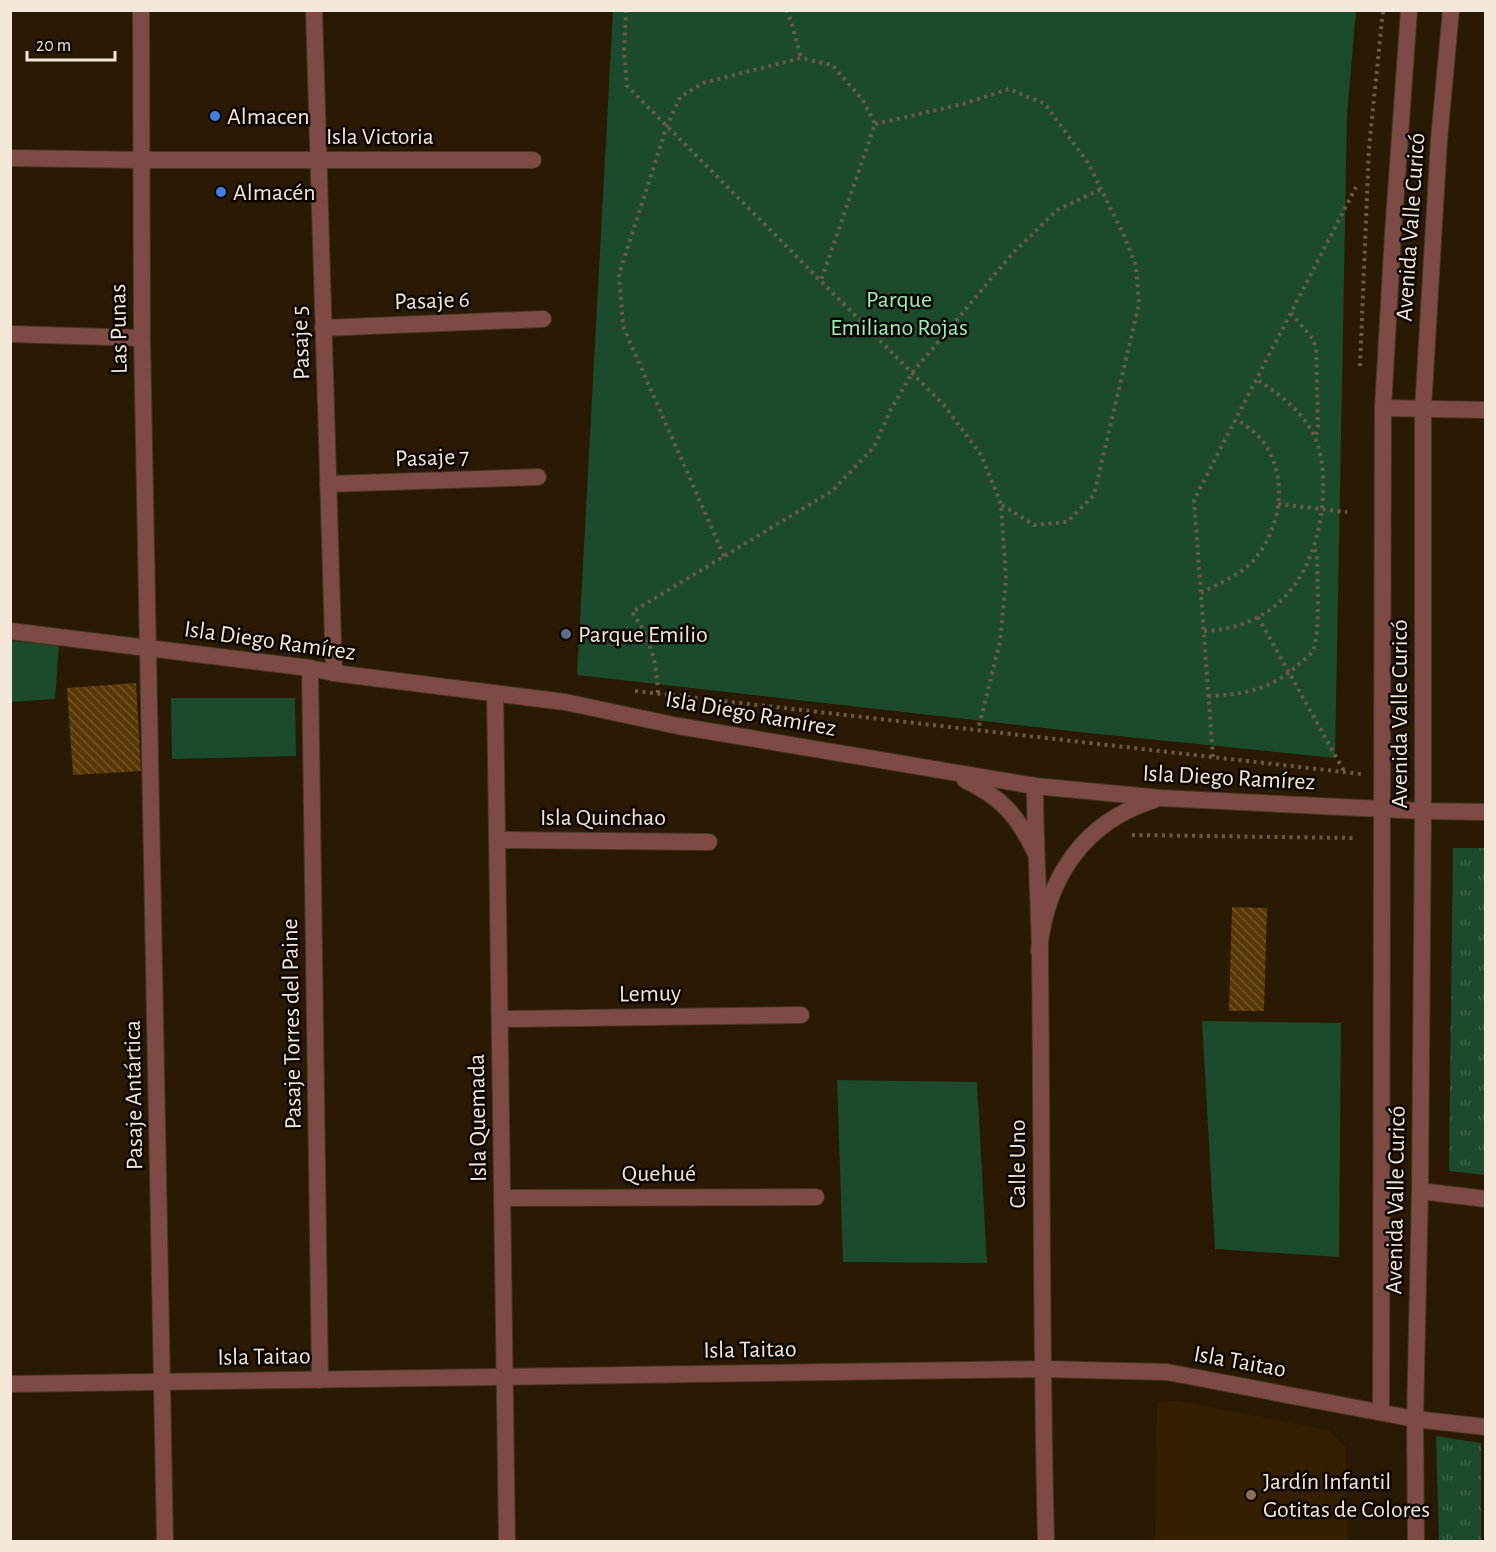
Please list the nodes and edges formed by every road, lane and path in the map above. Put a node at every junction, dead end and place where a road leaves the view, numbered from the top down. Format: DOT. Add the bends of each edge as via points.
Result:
graph roads {
  1 [pos="141,10"];
  2 [pos="314,10"];
  3 [pos="626,10"];
  4 [pos="786,10"];
  5 [pos="1409,10"];
  6 [pos="1451,10"];
  7 [pos="801,58"];
  8 [pos="875,124"];
  9 [pos="666,126"];
  10 [pos="10,158"];
  11 [pos="141,160"];
  12 [pos="318,160"];
  13 [pos="533,160"];
  14 [pos="1356,187"];
  15 [pos="1101,189"];
  16 [pos="821,281"];
  17 [pos="1291,313"];
  18 [pos="543,320"];
  19 [pos="323,328"];
  20 [pos="10,334"];
  21 [pos="142,338"];
  22 [pos="912,373"];
  23 [pos="1256,379"];
  24 [pos="1383,408"];
  25 [pos="1423,409"];
  26 [pos="1485,410"];
  27 [pos="1236,419"];
  28 [pos="1315,440"];
  29 [pos="537,477"];
  30 [pos="328,484"];
  31 [pos="1001,504"];
  32 [pos="1278,504"];
  33 [pos="1322,509"];
  34 [pos="1347,512"];
  35 [pos="1314,548"];
  36 [pos="724,556"];
  37 [pos="1201,593"];
  38 [pos="1258,618"];
  39 [pos="10,631"];
  40 [pos="1204,632"];
  41 [pos="148,648"];
  42 [pos="310,668"];
  43 [pos="334,673"];
  44 [pos="1289,673"];
  45 [pos="625,690"];
  46 [pos="495,693"];
  47 [pos="658,693"];
  48 [pos="1208,696"];
  49 [pos="978,730"];
  50 [pos="1213,757"];
  51 [pos="942,771"];
  52 [pos="1345,772"];
  53 [pos="1382,776"];
  54 [pos="1035,786"];
  55 [pos="1161,798"];
  56 [pos="1382,809"];
  57 [pos="1423,811"];
  58 [pos="1485,812"];
  59 [pos="1092,835"];
  60 [pos="1357,838"];
  61 [pos="497,840"];
  62 [pos="709,842"];
  63 [pos="1035,852"];
  64 [pos="1040,951"];
  65 [pos="801,1015"];
  66 [pos="500,1018"];
  67 [pos="1420,1191"];
  68 [pos="816,1197"];
  69 [pos="502,1198"];
  70 [pos="1485,1199"];
  71 [pos="1042,1369"];
  72 [pos="504,1377"];
  73 [pos="320,1380"];
  74 [pos="164,1382"];
  75 [pos="10,1384"];
  76 [pos="1381,1413"];
  77 [pos="1414,1419"];
  78 [pos="1485,1428"];
  79 [pos="165,1542"];
  80 [pos="507,1542"];
  81 [pos="1046,1542"];
  82 [pos="1416,1542"];
  1 -- 11 [label="street, Las Punas"];
  2 -- 12 [label="street, Pasaje 5"];
  3 -- 9 [label="path" via="627,86"];
  4 -- 7 [label="path"];
  5 -- 24 [label="street, Avenida Valle Curicó"];
  6 -- 25 [label="street, Avenida Valle Curicó"];
  7 -- 8 [label="path" via="832,65 863,100"];
  7 -- 9 [label="path" via="703,83 680,97"];
  8 -- 15 [label="path" via="1009,89 1045,104 1088,162"];
  8 -- 16 [label="path"];
  9 -- 16 [label="path"];
  9 -- 36 [label="path" via="619,274 623,326"];
  10 -- 11 [label="street, Isla Victoria"];
  11 -- 12 [label="street, Isla Victoria"];
  11 -- 21 [label="street, Las Punas"];
  12 -- 13 [label="street, Isla Victoria"];
  12 -- 19 [label="street, Pasaje 5"];
  14 -- 17 [label="path"];
  15 -- 22 [label="path" via="1057,210 1012,254"];
  15 -- 31 [label="path" via="1136,266 1139,304 1094,495 1067,522 1034,525"];
  16 -- 22 [label="path"];
  17 -- 23 [label="path"];
  17 -- 28 [label="path" via="1316,348"];
  18 -- 19 [label="street, Pasaje 6"];
  19 -- 30 [label="street, Pasaje 5"];
  20 -- 21 [label="street"];
  21 -- 41 [label="street, Las Punas"];
  22 -- 31 [label="path" via="944,405 981,455"];
  22 -- 36 [label="path" via="874,447 832,491"];
  23 -- 27 [label="path"];
  23 -- 28 [label="path" via="1295,408"];
  24 -- 25 [label="street"];
  24 -- 53 [label="street, Avenida Valle Curicó"];
  25 -- 26 [label="street"];
  25 -- 57 [label="street, Avenida Valle Curicó"];
  27 -- 32 [label="path" via="1263,441 1277,464"];
  27 -- 37 [label="path" via="1194,500"];
  28 -- 33 [label="path" via="1321,454"];
  29 -- 30 [label="street, Pasaje 7"];
  30 -- 43 [label="street, Pasaje 5"];
  31 -- 49 [label="path" via="1006,579 1000,642"];
  32 -- 33 [label="path"];
  32 -- 37 [label="path" via="1266,542 1251,562"];
  33 -- 34 [label="path"];
  33 -- 35 [label="path"];
  35 -- 38 [label="path" via="1302,574 1282,600"];
  35 -- 44 [label="path" via="1316,637 1312,652"];
  36 -- 47 [label="path" via="632,612 654,655"];
  37 -- 40 [label="path"];
  38 -- 40 [label="path" via="1223,631"];
  38 -- 44 [label="path"];
  39 -- 41 [label="street, Isla Diego Ramírez"];
  40 -- 48 [label="path"];
  41 -- 42 [label="street, Isla Diego Ramírez"];
  41 -- 74 [label="street, Pasaje Antártica"];
  42 -- 43 [label="street, Isla Diego Ramírez"];
  42 -- 73 [label="street, Pasaje Torres del Paine"];
  43 -- 46 [label="street, Isla Diego Ramírez"];
  44 -- 48 [label="path" via="1237,695"];
  44 -- 52 [label="path"];
  45 -- 47 [label="path"];
  46 -- 51 [label="street, Isla Diego Ramírez" via="565,702 678,726"];
  46 -- 61 [label="street, Isla Quemada"];
  47 -- 49 [label="path"];
  48 -- 50 [label="path"];
  49 -- 50 [label="path"];
  50 -- 52 [label="path"];
  51 -- 54 [label="street, Isla Diego Ramírez"];
  51 -- 63 [label="street" via="997,798 1025,831"];
  52 -- 53 [label="path"];
  53 -- 56 [label="street, Avenida Valle Curicó"];
  54 -- 55 [label="street, Isla Diego Ramírez"];
  54 -- 63 [label="street, Calle Uno"];
  55 -- 56 [label="street, Isla Diego Ramírez"];
  55 -- 59 [label="street" via="1124,812"];
  56 -- 57 [label="street, Isla Diego Ramírez"];
  56 -- 76 [label="street, Avenida Valle Curicó"];
  57 -- 58 [label="street, Isla Diego Ramírez"];
  57 -- 67 [label="street, Avenida Valle Curicó"];
  59 -- 60 [label="path"];
  59 -- 64 [label="street" via="1060,875 1045,912"];
  61 -- 62 [label="street, Isla Quinchao"];
  61 -- 66 [label="street, Isla Quemada"];
  63 -- 64 [label="street, Calle Uno"];
  64 -- 71 [label="street, Calle Uno"];
  65 -- 66 [label="street, Lemuy"];
  66 -- 69 [label="street, Isla Quemada"];
  67 -- 70 [label="street"];
  67 -- 77 [label="street, Avenida Valle Curicó"];
  68 -- 69 [label="street, Quehué"];
  69 -- 72 [label="street, Isla Quemada"];
  71 -- 72 [label="street, Isla Taitao"];
  71 -- 76 [label="street, Isla Taitao" via="1167,1372"];
  71 -- 81 [label="street, Calle Uno"];
  72 -- 73 [label="street, Isla Taitao"];
  72 -- 80 [label="street, Isla Quemada"];
  73 -- 74 [label="street, Isla Taitao"];
  74 -- 75 [label="street, Isla Taitao"];
  74 -- 79 [label="street, Pasaje Antártica"];
  76 -- 77 [label="street, Isla Taitao"];
  77 -- 78 [label="street, Isla Taitao"];
  77 -- 82 [label="street, Avenida Valle Curicó"];
}
